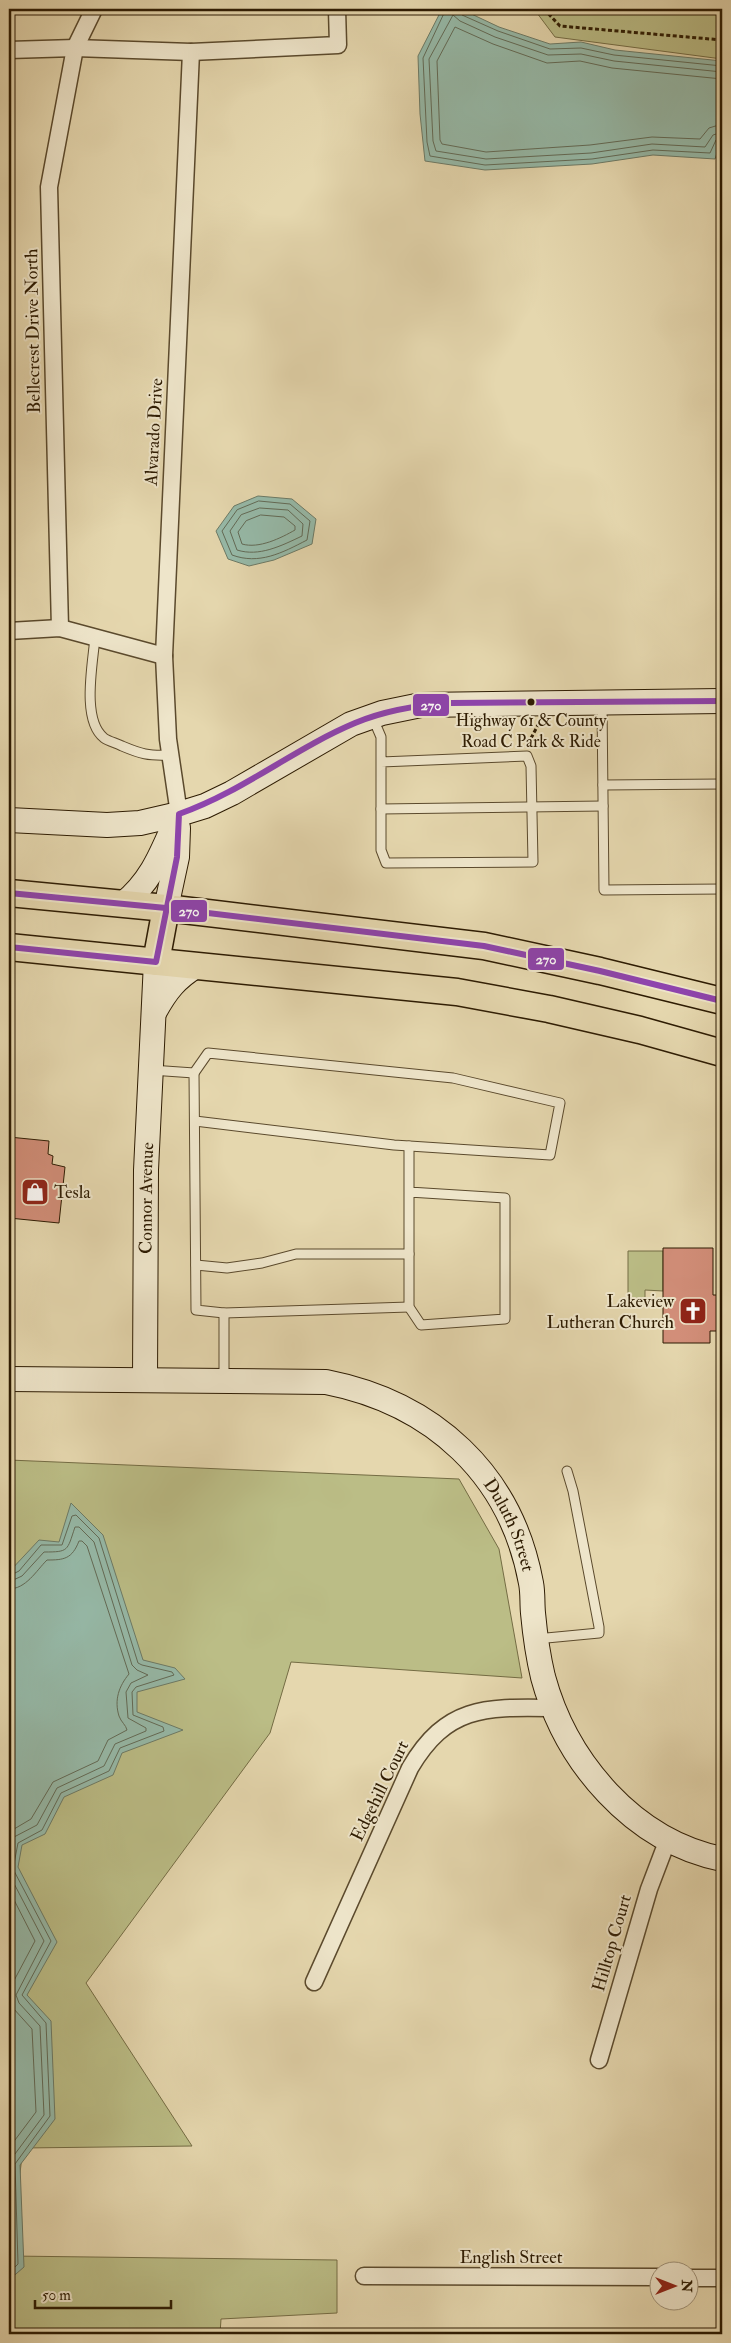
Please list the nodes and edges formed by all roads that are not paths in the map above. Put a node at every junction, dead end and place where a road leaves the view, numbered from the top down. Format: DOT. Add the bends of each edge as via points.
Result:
graph roads {
  1 [pos="94,9"];
  2 [pos="337,9"];
  3 [pos="75,48"];
  4 [pos="9,50"];
  5 [pos="190,52"];
  6 [pos="60,628"];
  7 [pos="9,631"];
  8 [pos="95,637"];
  9 [pos="164,656"];
  10 [pos="722,701"];
  11 [pos="602,702"];
  12 [pos="372,716"];
  13 [pos="170,755"];
  14 [pos="381,762"];
  15 [pos="722,784"];
  16 [pos="603,785"];
  17 [pos="603,806"];
  18 [pos="532,808"];
  19 [pos="381,809"];
  20 [pos="179,814"];
  21 [pos="9,820"];
  22 [pos="722,889"];
  23 [pos="9,893"];
  24 [pos="124,904"];
  25 [pos="166,908"];
  26 [pos="9,947"];
  27 [pos="156,962"];
  28 [pos="196,966"];
  29 [pos="722,1001"];
  30 [pos="153,1015"];
  31 [pos="722,1053"];
  32 [pos="151,1070"];
  33 [pos="194,1073"];
  34 [pos="195,1121"];
  35 [pos="409,1146"];
  36 [pos="409,1192"];
  37 [pos="409,1254"];
  38 [pos="196,1265"];
  39 [pos="409,1307"];
  40 [pos="224,1313"];
  41 [pos="9,1379"];
  42 [pos="145,1380"];
  43 [pos="224,1381"];
  44 [pos="567,1471"];
  45 [pos="536,1639"];
  46 [pos="553,1708"];
  47 [pos="668,1839"];
  48 [pos="722,1859"];
  49 [pos="314,1982"];
  50 [pos="599,2060"];
  51 [pos="364,2276"];
  52 [pos="648,2277"];
  53 [pos="698,2278"];
  54 [pos="722,2278"];
  1 -- 3 [label="street, Bellecrest Drive North"];
  2 -- 5 [label="street" via="338,45"];
  3 -- 4 [label="street"];
  3 -- 5 [label="street"];
  3 -- 6 [label="street, Bellecrest Drive North" via="49,187"];
  5 -- 9 [label="street, Alvarado Drive"];
  6 -- 7 [label="street"];
  6 -- 8 [label="street"];
  8 -- 9 [label="street"];
  8 -- 13 [label="lane" via="90,710 94,724 104,738 129,749 147,756"];
  9 -- 13 [label="street, Alvarado Drive"];
  10 -- 11 [label="street"];
  11 -- 12 [label="street" via="421,705"];
  11 -- 16 [label="lane"];
  12 -- 14 [label="lane" via="381,737"];
  12 -- 20 [label="street" via="321,739 205,806"];
  13 -- 20 [label="street, Alvarado Drive"];
  14 -- 18 [label="lane" via="527,756 532,766"];
  14 -- 19 [label="lane"];
  15 -- 16 [label="lane"];
  16 -- 17 [label="lane"];
  17 -- 18 [label="lane"];
  17 -- 22 [label="lane" via="604,890"];
  18 -- 19 [label="lane"];
  18 -- 19 [label="lane" via="533,862 397,864 386,863 381,850"];
  20 -- 21 [label="street" via="140,823 107,825"];
  20 -- 24 [label="street" via="151,876"];
  20 -- 25 [label="street" via="177,857"];
  23 -- 24 [label="main road"];
  24 -- 25 [label="main road"];
  25 -- 27 [label="main road, Connor Avenue"];
  25 -- 29 [label="main road" via="484,946"];
  26 -- 27 [label="main road"];
  27 -- 28 [label="main road"];
  27 -- 30 [label="street, Connor Avenue"];
  28 -- 30 [label="street, Connor Avenue" via="179,976"];
  28 -- 31 [label="main road" via="457,992 585,1017"];
  30 -- 32 [label="street, Connor Avenue"];
  32 -- 33 [label="lane"];
  32 -- 42 [label="street, Connor Avenue" via="146,1170"];
  33 -- 34 [label="lane"];
  33 -- 35 [label="lane" via="208,1053 453,1078 560,1103 550,1155"];
  34 -- 35 [label="lane"];
  34 -- 38 [label="lane"];
  35 -- 36 [label="lane"];
  36 -- 37 [label="lane"];
  36 -- 39 [label="lane" via="505,1198 505,1320 421,1325"];
  37 -- 38 [label="lane" via="296,1254 227,1268"];
  37 -- 39 [label="lane"];
  38 -- 40 [label="lane" via="196,1310"];
  39 -- 40 [label="lane"];
  40 -- 43 [label="lane"];
  41 -- 42 [label="street, Duluth Street"];
  42 -- 43 [label="street, Duluth Street"];
  43 -- 45 [label="street, Duluth Street" via="326,1382 352,1387 391,1401 441,1431 478,1468 498,1495 513,1524 524,1552 531,1585"];
  44 -- 45 [label="lane" via="598,1634"];
  45 -- 46 [label="street, Duluth Street"];
  46 -- 47 [label="street, Duluth Street" via="567,1740 590,1773 637,1819"];
  46 -- 49 [label="street, Edgehill Court" via="497,1707 474,1712 454,1720 434,1734 420,1750"];
  47 -- 48 [label="street, Duluth Street"];
  47 -- 50 [label="street, Hilltop Court" via="649,1889"];
  51 -- 52 [label="street, English Street"];
  53 -- 54 [label="street"];
}
